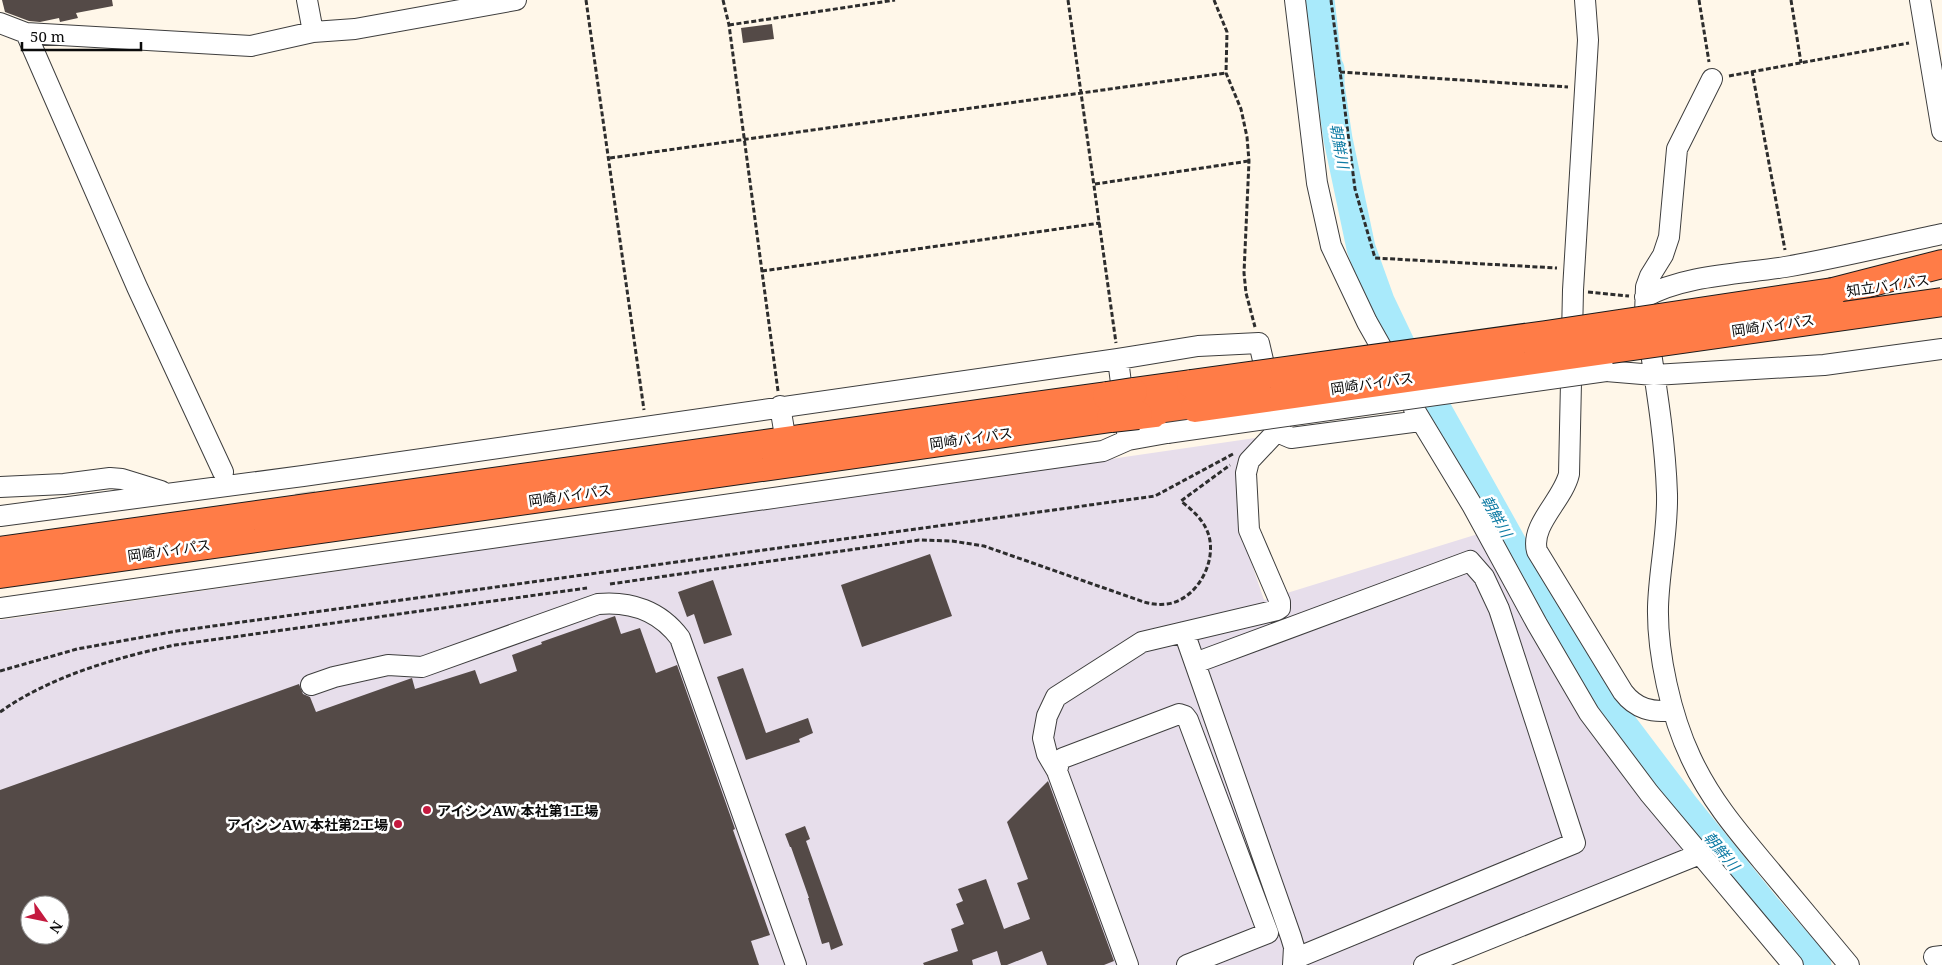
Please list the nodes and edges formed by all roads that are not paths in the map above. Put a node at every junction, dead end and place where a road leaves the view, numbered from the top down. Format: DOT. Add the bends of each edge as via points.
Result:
graph roads {
  1 [pos="307,0"];
  2 [pos="516,0"];
  3 [pos="1295,0"];
  4 [pos="1585,0"];
  5 [pos="1920,0"];
  6 [pos="0,23"];
  7 [pos="26,32"];
  8 [pos="313,32"];
  9 [pos="1712,79"];
  10 [pos="1942,131"];
  11 [pos="1942,234"];
  12 [pos="1942,264"];
  13 [pos="1942,277"];
  14 [pos="1833,292"];
  15 [pos="1645,297"];
  16 [pos="1942,302"];
  17 [pos="1942,316"];
  18 [pos="1730,332"];
  19 [pos="1942,349"];
  20 [pos="1118,359"];
  21 [pos="1654,375"];
  22 [pos="1193,396"];
  23 [pos="1122,405"];
  24 [pos="780,406"];
  25 [pos="1420,421"];
  26 [pos="1279,429"];
  27 [pos="784,430"];
  28 [pos="1128,440"];
  29 [pos="223,472"];
  30 [pos="0,487"];
  31 [pos="167,493"];
  32 [pos="0,516"];
  33 [pos="190,523"];
  34 [pos="0,536"];
  35 [pos="0,551"];
  36 [pos="107,559"];
  37 [pos="0,574"];
  38 [pos="0,586"];
  39 [pos="0,608"];
  40 [pos="1184,632"];
  41 [pos="1195,664"];
  42 [pos="311,685"];
  43 [pos="1673,710"];
  44 [pos="1057,771"];
  45 [pos="1700,854"];
  46 [pos="1294,962"];
  47 [pos="796,965"];
  48 [pos="1128,965"];
  49 [pos="1187,965"];
  50 [pos="1424,965"];
  51 [pos="1793,965"];
  52 [pos="1849,965"];
  1 -- 8 [label="street"];
  2 -- 8 [label="street" via="355,29"];
  3 -- 25 [label="street" via="1318,183 1331,246"];
  4 -- 43 [label="street" via="1588,40 1573,290 1569,474 1567,485 1538,530 1536,545 1630,701 1643,709 1657,712"];
  5 -- 10 [label="street"];
  6 -- 7 [label="street"];
  7 -- 8 [label="street" via="252,46"];
  7 -- 29 [label="street" via="113,234"];
  9 -- 15 [label="street" via="1677,149 1669,237 1650,276"];
  11 -- 15 [label="street" via="1788,266 1682,282"];
  12 -- 14 [label="highway"];
  13 -- 14 [label="highway, 知立バイパス"];
  14 -- 22 [label="highway, 岡崎バイパス, bridge" via="1546,335"];
  15 -- 21 [label="street"];
  16 -- 18 [label="highway, 岡崎バイパス, bridge"];
  17 -- 18 [label="highway, bridge"];
  18 -- 22 [label="highway, 岡崎バイパス, bridge"];
  19 -- 21 [label="street" via="1824,364"];
  20 -- 24 [label="street"];
  20 -- 26 [label="street" via="1198,346 1259,342"];
  20 -- 28 [label="street"];
  21 -- 28 [label="street, bridge" via="1606,371"];
  21 -- 43 [label="street" via="1667,496 1658,630"];
  22 -- 23 [label="highway, 岡崎バイパス"];
  23 -- 33 [label="highway, 岡崎バイパス"];
  23 -- 36 [label="highway, 岡崎バイパス"];
  24 -- 27 [label="street"];
  24 -- 31 [label="street" via="304,484"];
  25 -- 26 [label="street" via="1291,438"];
  25 -- 45 [label="street" via="1472,505 1590,713 1649,793"];
  26 -- 40 [label="street" via="1248,461 1246,473 1249,530 1280,608"];
  28 -- 39 [label="street" via="1102,451 792,488 314,556"];
  30 -- 31 [label="street" via="110,478"];
  31 -- 32 [label="street"];
  33 -- 34 [label="highway" via="97,523"];
  33 -- 35 [label="highway, 岡崎バイパス"];
  36 -- 37 [label="highway, 岡崎バイパス"];
  36 -- 38 [label="highway"];
  40 -- 41 [label="street"];
  40 -- 44 [label="street" via="1142,642 1056,698 1047,716 1043,738 1047,754"];
  41 -- 46 [label="street" via="1291,937"];
  41 -- 46 [label="street" via="1470,561 1484,577 1499,609 1576,843"];
  42 -- 47 [label="street" via="388,665 422,667 598,604 614,602 648,610 671,626 680,638"];
  43 -- 52 [label="street" via="1690,756 1721,812"];
  44 -- 48 [label="street"];
  44 -- 49 [label="street" via="1063,758 1179,714 1188,720 1268,933"];
  45 -- 50 [label="street"];
  45 -- 51 [label="street"];
}
